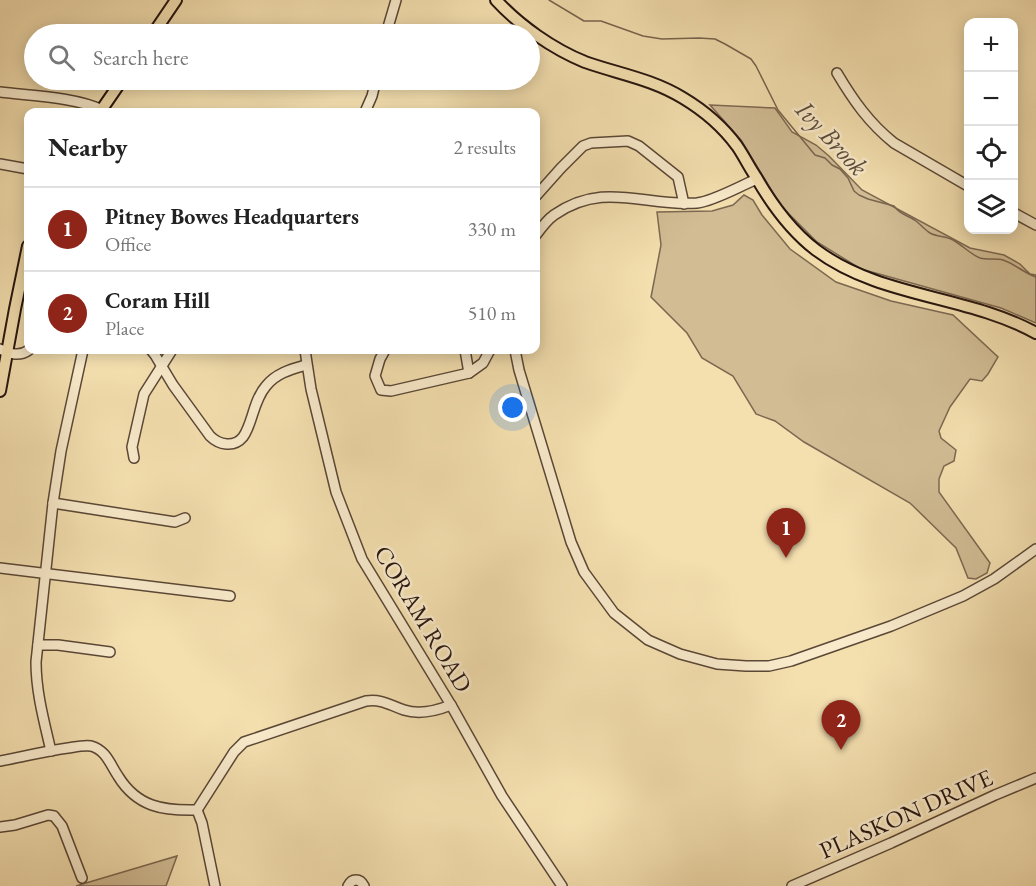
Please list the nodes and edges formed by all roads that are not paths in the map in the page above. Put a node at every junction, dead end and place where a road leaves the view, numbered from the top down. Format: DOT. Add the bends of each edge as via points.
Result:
graph roads {
  1 [pos="176,0"];
  2 [pos="396,0"];
  3 [pos="496,0"];
  4 [pos="160,24"];
  5 [pos="389,24"];
  6 [pos="523,24"];
  7 [pos="540,36"];
  8 [pos="837,73"];
  9 [pos="115,90"];
  10 [pos="374,90"];
  11 [pos="0,92"];
  12 [pos="96,108"];
  13 [pos="103,108"];
  14 [pos="367,108"];
  15 [pos="0,164"];
  16 [pos="24,168"];
  17 [pos="756,179"];
  18 [pos="964,183"];
  19 [pos="540,192"];
  20 [pos="684,204"];
  21 [pos="1018,215"];
  22 [pos="1036,225"];
  23 [pos="540,230"];
  24 [pos="24,264"];
  25 [pos="1036,333"];
  26 [pos="4,351"];
  27 [pos="24,353"];
  28 [pos="82,354"];
  29 [pos="154,354"];
  30 [pos="169,354"];
  31 [pos="305,354"];
  32 [pos="383,354"];
  33 [pos="466,354"];
  34 [pos="488,354"];
  35 [pos="516,354"];
  36 [pos="306,364"];
  37 [pos="161,365"];
  38 [pos="469,373"];
  39 [pos="0,391"];
  40 [pos="134,458"];
  41 [pos="53,503"];
  42 [pos="185,518"];
  43 [pos="1036,549"];
  44 [pos="0,568"];
  45 [pos="45,573"];
  46 [pos="230,596"];
  47 [pos="38,645"];
  48 [pos="110,652"];
  49 [pos="451,705"];
  50 [pos="51,750"];
  51 [pos="0,761"];
  52 [pos="1036,778"];
  53 [pos="197,810"];
  54 [pos="0,827"];
  55 [pos="82,878"];
  56 [pos="215,886"];
  57 [pos="348,886"];
  58 [pos="364,886"];
  59 [pos="562,886"];
  60 [pos="792,886"];
  1 -- 4 [label="main road"];
  2 -- 5 [label="street"];
  3 -- 6 [label="main road"];
  7 -- 17 [label="main road" via="584,61 660,85 700,108 737,146"];
  8 -- 18 [label="street" via="852,98 883,134"];
  9 -- 13 [label="main road"];
  10 -- 14 [label="street"];
  11 -- 12 [label="street"];
  15 -- 16 [label="street"];
  17 -- 20 [label="street" via="701,203"];
  17 -- 25 [label="main road" via="794,232 831,260 870,279 996,315"];
  19 -- 20 [label="street" via="583,146 628,141 678,177"];
  20 -- 23 [label="street" via="601,197 568,206"];
  21 -- 22 [label="street"];
  24 -- 26 [label="main road"];
  26 -- 27 [label="street"];
  26 -- 39 [label="main road"];
  28 -- 41 [label="street"];
  29 -- 37 [label="street"];
  30 -- 37 [label="street"];
  31 -- 36 [label="street, CORAM ROAD"];
  32 -- 38 [label="street" via="375,376 381,390"];
  33 -- 38 [label="street"];
  34 -- 38 [label="street"];
  35 -- 43 [label="street" via="571,542 584,572 614,613 648,640 680,654 717,664 746,666 791,661 963,596"];
  36 -- 37 [label="street" via="271,380 261,393 242,438 225,444 210,436"];
  36 -- 49 [label="street, CORAM ROAD" via="334,483 352,535"];
  37 -- 40 [label="street" via="144,394 132,447"];
  41 -- 42 [label="street" via="175,522"];
  41 -- 45 [label="street"];
  44 -- 45 [label="street"];
  45 -- 46 [label="street"];
  45 -- 47 [label="street"];
  47 -- 48 [label="street"];
  47 -- 50 [label="street" via="37,687"];
  49 -- 53 [label="street" via="420,712 405,711 382,701 366,701 244,742"];
  49 -- 59 [label="street, CORAM ROAD" via="502,796"];
  50 -- 51 [label="street"];
  50 -- 53 [label="street" via="83,746 98,749 107,756 123,784 144,802 174,811"];
  52 -- 60 [label="street, PLASKON DRIVE"];
  53 -- 56 [label="street"];
  54 -- 55 [label="street" via="54,816 62,826"];
  57 -- 58 [label="street" via="356,880"];
}
